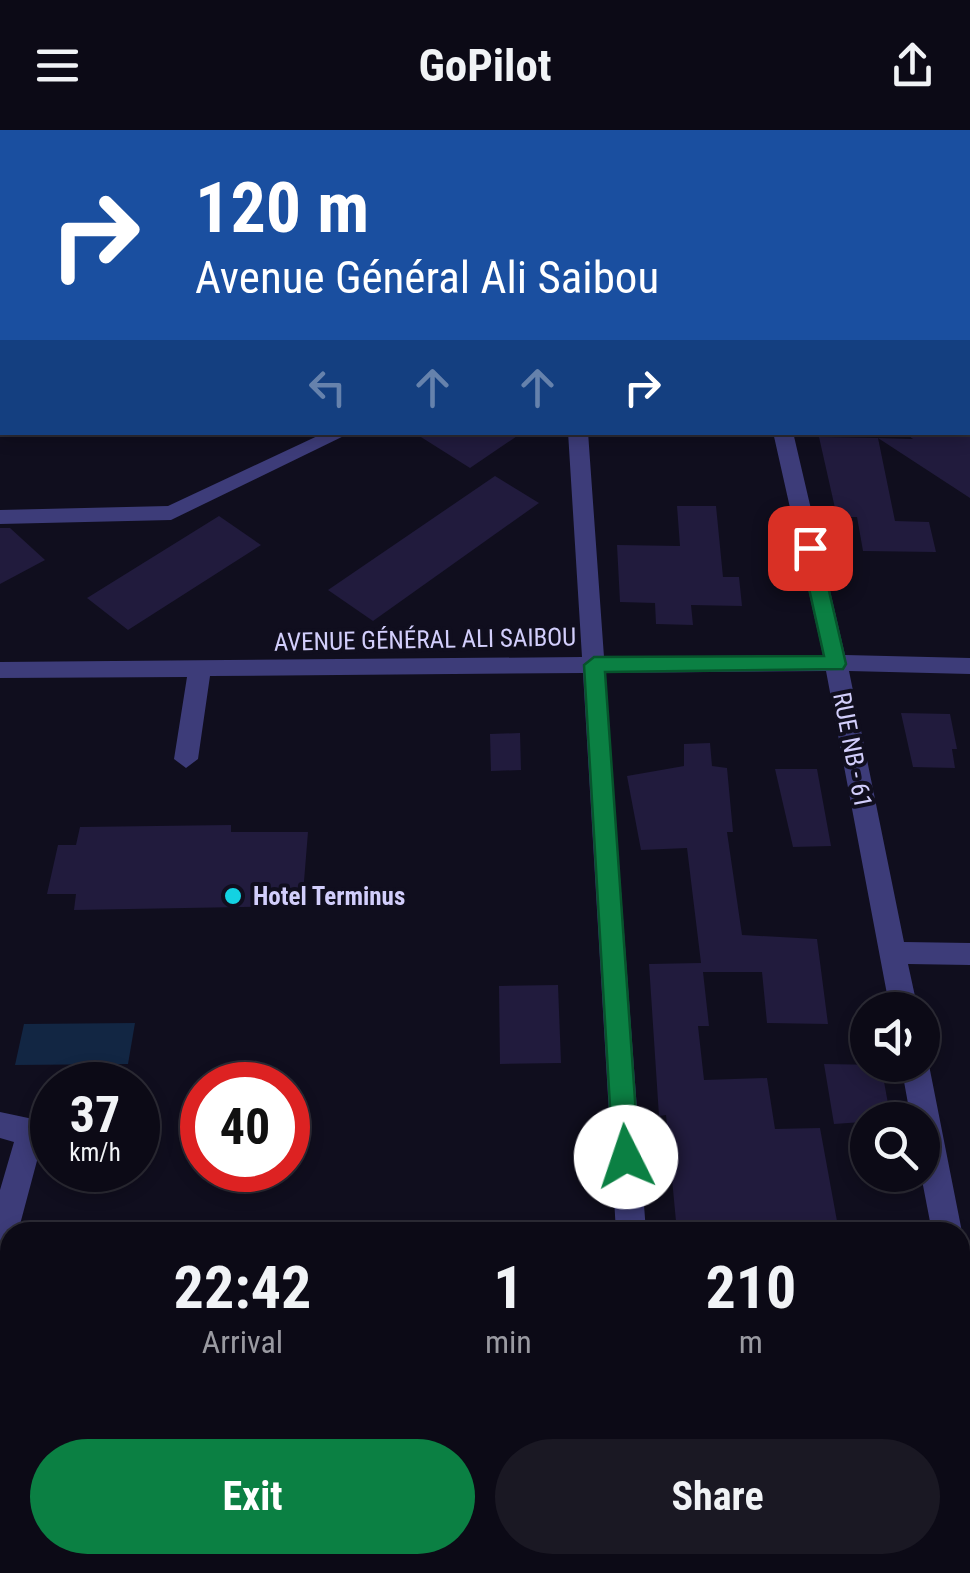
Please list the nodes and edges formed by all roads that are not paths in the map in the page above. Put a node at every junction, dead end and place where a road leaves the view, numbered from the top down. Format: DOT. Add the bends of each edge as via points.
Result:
graph roads {
  1 [pos="336,435"];
  2 [pos="578,435"];
  3 [pos="784,435"];
  4 [pos="0,516"];
  5 [pos="836,664"];
  6 [pos="594,665"];
  7 [pos="970,666"];
  8 [pos="200,668"];
  9 [pos="0,670"];
  10 [pos="186,759"];
  11 [pos="894,953"];
  12 [pos="970,954"];
  13 [pos="901,992"];
  14 [pos="918,1082"];
  15 [pos="13,1129"];
  16 [pos="6,1222"];
  17 [pos="630,1222"];
  18 [pos="945,1222"];
  1 -- 4 [label="street" via="171,513"];
  2 -- 6 [label="street"];
  3 -- 5 [label="street, RUE NB - 61"];
  5 -- 6 [label="street, AVENUE GÉNÉRAL ALI SAIBOU"];
  5 -- 7 [label="street, AVENUE GÉNÉRAL ALI SAIBOU"];
  5 -- 11 [label="street, RUE NB - 61"];
  6 -- 8 [label="street, AVENUE GÉNÉRAL ALI SAIBOU"];
  6 -- 17 [label="street"];
  8 -- 9 [label="street, AVENUE GÉNÉRAL ALI SAIBOU"];
  8 -- 10 [label="street"];
  11 -- 12 [label="street"];
  11 -- 13 [label="street, RUE NB - 61"];
  14 -- 18 [label="street"];
  15 -- 16 [label="street" via="28,1142"];
}
